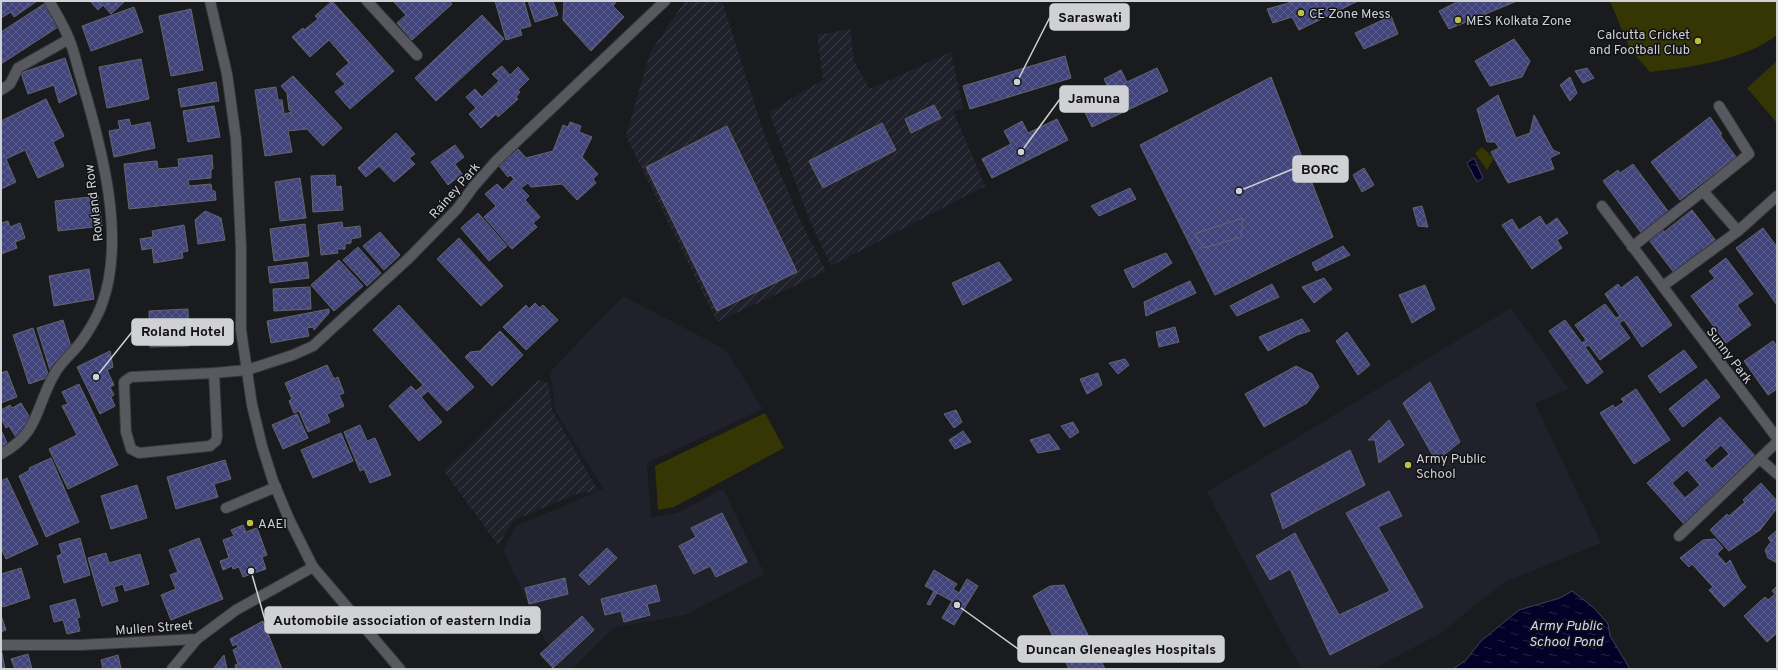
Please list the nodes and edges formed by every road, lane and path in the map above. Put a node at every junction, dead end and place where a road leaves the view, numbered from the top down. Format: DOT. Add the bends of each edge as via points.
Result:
graph roads {
  1 [pos="49,1"];
  2 [pos="210,1"];
  3 [pos="367,1"];
  4 [pos="665,1"];
  5 [pos="69,39"];
  6 [pos="417,55"];
  7 [pos="1,90"];
  8 [pos="1719,106"];
  9 [pos="1703,191"];
  10 [pos="1777,196"];
  11 [pos="1602,206"];
  12 [pos="1738,231"];
  13 [pos="1632,247"];
  14 [pos="1663,286"];
  15 [pos="247,370"];
  16 [pos="214,374"];
  17 [pos="1777,438"];
  18 [pos="1777,442"];
  19 [pos="1,454"];
  20 [pos="1760,459"];
  21 [pos="1777,474"];
  22 [pos="276,487"];
  23 [pos="226,508"];
  24 [pos="1679,536"];
  25 [pos="313,567"];
  26 [pos="197,639"];
  27 [pos="1,645"];
  28 [pos="172,669"];
  29 [pos="400,669"];
  1 -- 5 [label="street, Rowland Row"];
  2 -- 15 [label="street" via="227,74 237,152 241,330"];
  3 -- 6 [label="street"];
  4 -- 15 [label="street, Rainey Park" via="496,161 457,209 410,257 313,346"];
  5 -- 7 [label="street" via="18,68 10,84"];
  5 -- 19 [label="street, Rowland Row" via="90,111 107,184 112,240 108,286 102,306 77,347 56,372 45,392 38,415 26,435"];
  8 -- 9 [label="street" via="1749,154"];
  9 -- 12 [label="street"];
  9 -- 13 [label="street"];
  10 -- 12 [label="street"];
  11 -- 13 [label="street, Sunny Park"];
  12 -- 14 [label="street"];
  13 -- 14 [label="street, Sunny Park"];
  14 -- 17 [label="street, Sunny Park"];
  15 -- 16 [label="street, Rainey Park"];
  15 -- 22 [label="street" via="252,405"];
  16 -- 16 [label="street, Rainey Park" via="131,377 124,382 126,432 130,449 139,453 214,444 218,436"];
  18 -- 20 [label="street"];
  20 -- 21 [label="street"];
  20 -- 24 [label="street"];
  22 -- 23 [label="street"];
  22 -- 25 [label="street"];
  25 -- 26 [label="street, Mullen Street" via="236,610"];
  25 -- 29 [label="street"];
  26 -- 27 [label="street, Mullen Street" via="80,645"];
  26 -- 28 [label="street"];
}
